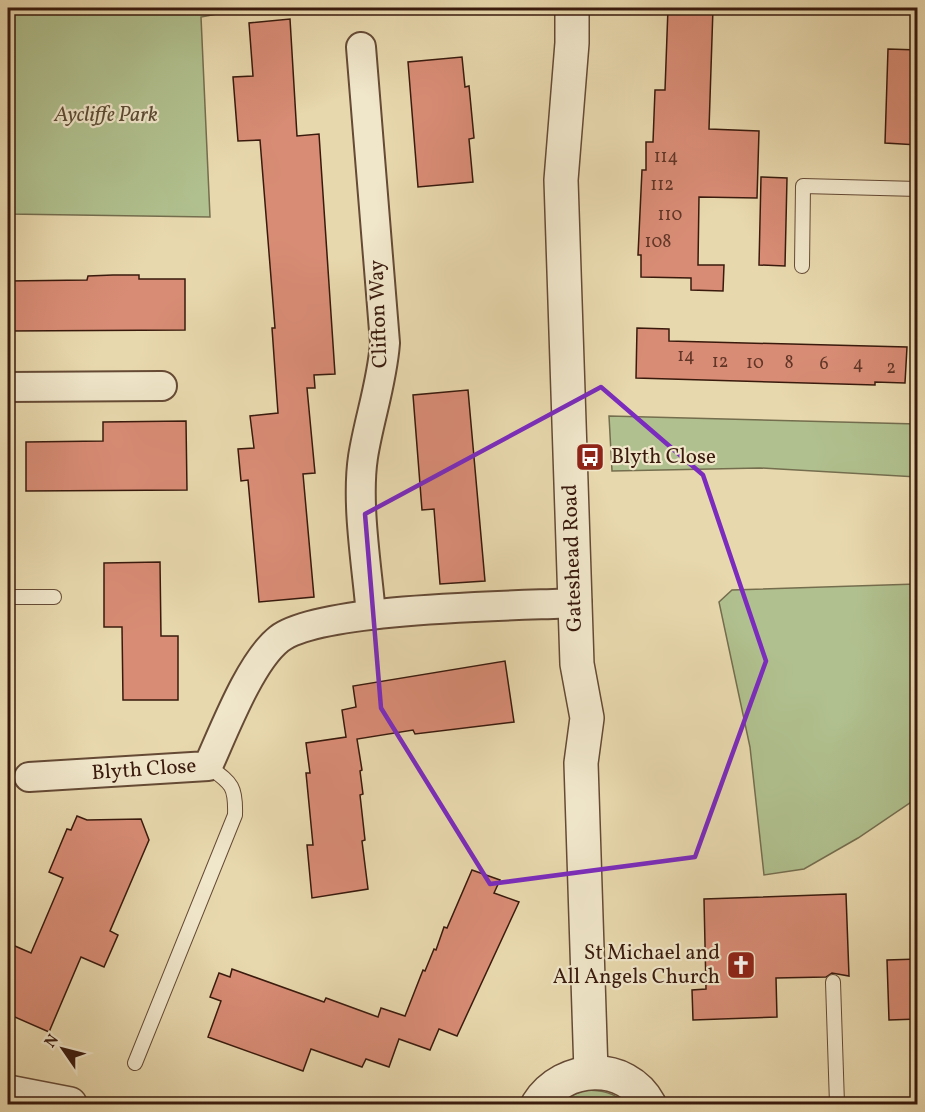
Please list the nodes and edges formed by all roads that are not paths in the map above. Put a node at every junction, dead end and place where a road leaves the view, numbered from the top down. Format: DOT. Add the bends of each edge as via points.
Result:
graph roads {
  1 [pos="572,8"];
  2 [pos="362,47"];
  3 [pos="918,189"];
  4 [pos="802,266"];
  5 [pos="162,386"];
  6 [pos="8,387"];
  7 [pos="8,597"];
  8 [pos="54,597"];
  9 [pos="577,603"];
  10 [pos="371,615"];
  11 [pos="208,766"];
  12 [pos="29,777"];
  13 [pos="833,982"];
  14 [pos="135,1063"];
  15 [pos="591,1072"];
  16 [pos="8,1092"];
  17 [pos="70,1104"];
  18 [pos="538,1104"];
  19 [pos="649,1104"];
  20 [pos="837,1104"];
  1 -- 9 [label="street, Gateshead Road" via="561,180"];
  2 -- 10 [label="street, Clifton Way" via="385,343 383,372 363,457"];
  3 -- 4 [label="lane" via="803,186"];
  5 -- 6 [label="street"];
  7 -- 8 [label="lane"];
  9 -- 10 [label="street, Blyth Close"];
  9 -- 15 [label="street, Gateshead Road" via="577,664 587,718 581,763"];
  10 -- 11 [label="street, Blyth Close" via="308,626 279,639 254,671"];
  11 -- 12 [label="street, Blyth Close"];
  11 -- 14 [label="lane" via="236,792 235,815"];
  13 -- 20 [label="lane"];
  15 -- 18 [label="street" via="570,1076"];
  15 -- 19 [label="street" via="624,1079"];
  16 -- 17 [label="street"];
}
